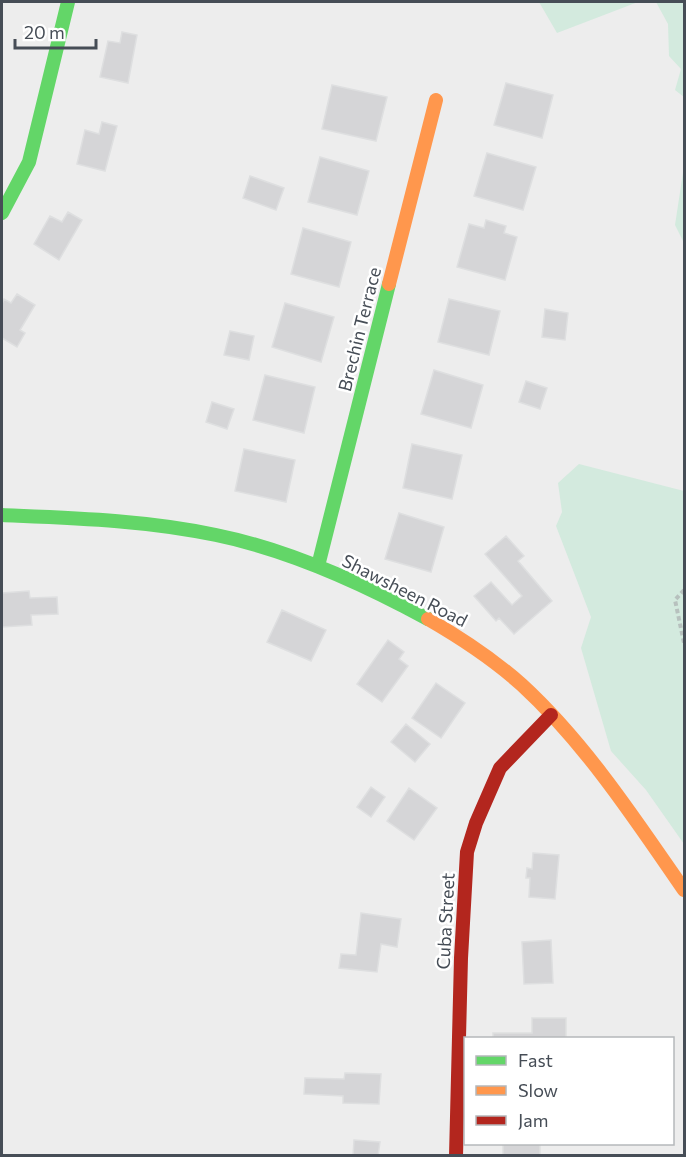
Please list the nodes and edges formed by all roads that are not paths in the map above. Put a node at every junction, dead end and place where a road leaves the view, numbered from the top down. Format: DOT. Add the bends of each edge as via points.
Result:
graph roads {
  1 [pos="68,2"];
  2 [pos="436,100"];
  3 [pos="2,213"];
  4 [pos="2,515"];
  5 [pos="318,567"];
  6 [pos="551,715"];
  7 [pos="684,890"];
  8 [pos="456,1155"];
  1 -- 3 [label="main road" via="29,162"];
  2 -- 5 [label="main road, Brechin Terrace"];
  4 -- 5 [label="main road, Shawsheen Road" via="117,521 198,532"];
  5 -- 6 [label="main road, Shawsheen Road" via="415,612 467,642 515,679"];
  6 -- 7 [label="main road, Shawsheen Road" via="626,807"];
  6 -- 8 [label="main road, Cuba Street" via="500,768 467,852"];
}
